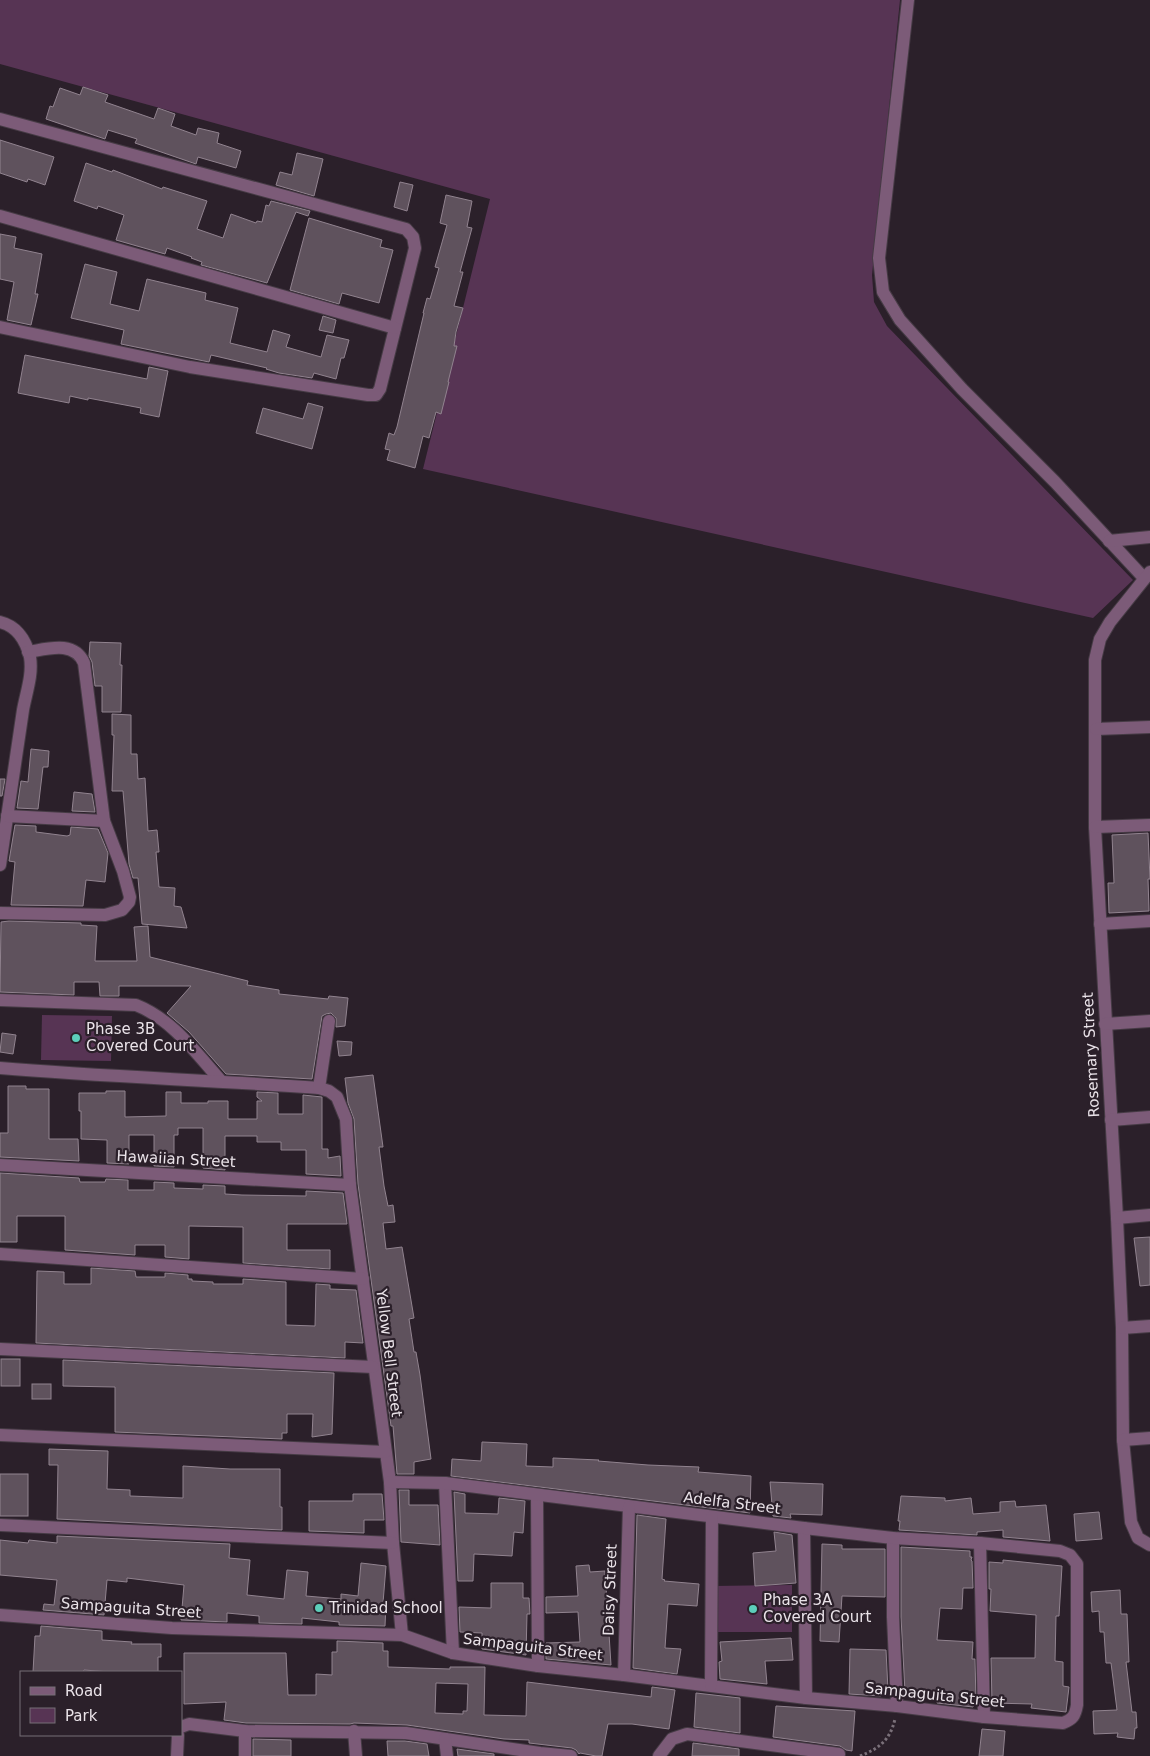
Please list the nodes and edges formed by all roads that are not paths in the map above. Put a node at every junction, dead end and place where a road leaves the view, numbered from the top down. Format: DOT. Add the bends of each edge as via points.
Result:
graph roads {
  1 [pos="908,0"];
  2 [pos="0,119"];
  3 [pos="0,216"];
  4 [pos="0,327"];
  5 [pos="395,328"];
  6 [pos="1150,537"];
  7 [pos="1109,541"];
  8 [pos="1147,575"];
  9 [pos="0,622"];
  10 [pos="28,652"];
  11 [pos="1150,727"];
  12 [pos="1096,729"];
  13 [pos="7,816"];
  14 [pos="104,821"];
  15 [pos="1150,825"];
  16 [pos="1095,827"];
  17 [pos="0,865"];
  18 [pos="0,913"];
  19 [pos="1150,922"];
  20 [pos="1100,924"];
  21 [pos="0,1000"];
  22 [pos="329,1021"];
  23 [pos="1150,1022"];
  24 [pos="1105,1024"];
  25 [pos="0,1068"];
  26 [pos="221,1081"];
  27 [pos="319,1088"];
  28 [pos="1150,1117"];
  29 [pos="1111,1120"];
  30 [pos="0,1165"];
  31 [pos="350,1185"];
  32 [pos="1150,1215"];
  33 [pos="1117,1218"];
  34 [pos="0,1254"];
  35 [pos="363,1279"];
  36 [pos="1150,1326"];
  37 [pos="1122,1328"];
  38 [pos="0,1349"];
  39 [pos="373,1367"];
  40 [pos="0,1435"];
  41 [pos="1150,1438"];
  42 [pos="1123,1440"];
  43 [pos="385,1452"];
  44 [pos="390,1482"];
  45 [pos="445,1484"];
  46 [pos="537,1495"];
  47 [pos="629,1507"];
  48 [pos="712,1517"];
  49 [pos="0,1525"];
  50 [pos="804,1528"];
  51 [pos="893,1538"];
  52 [pos="980,1543"];
  53 [pos="393,1544"];
  54 [pos="1150,1545"];
  55 [pos="0,1615"];
  56 [pos="402,1635"];
  57 [pos="453,1653"];
  58 [pos="538,1666"];
  59 [pos="624,1675"];
  60 [pos="711,1685"];
  61 [pos="806,1698"];
  62 [pos="897,1706"];
  63 [pos="984,1718"];
  64 [pos="1063,1723"];
  65 [pos="182,1727"];
  66 [pos="245,1731"];
  67 [pos="354,1731"];
  68 [pos="178,1736"];
  69 [pos="445,1739"];
  70 [pos="840,1754"];
  71 [pos="540,1755"];
  72 [pos="177,1756"];
  73 [pos="245,1756"];
  74 [pos="356,1756"];
  75 [pos="447,1756"];
  76 [pos="571,1756"];
  77 [pos="659,1756"];
  1 -- 7 [label="street" via="879,258 883,292 900,320 962,389"];
  2 -- 5 [label="street" via="406,229 413,237 415,248"];
  3 -- 5 [label="street"];
  4 -- 5 [label="street" via="190,367 368,395 376,395 380,389"];
  6 -- 7 [label="street"];
  7 -- 8 [label="street"];
  8 -- 12 [label="street, Rosemary Street" via="1100,639 1095,660"];
  9 -- 10 [label="street" via="10,624 19,632"];
  10 -- 13 [label="street" via="30,673"];
  10 -- 14 [label="street" via="60,648 72,650 84,663"];
  11 -- 12 [label="street"];
  12 -- 16 [label="street, Rosemary Street"];
  13 -- 14 [label="street"];
  13 -- 17 [label="street"];
  14 -- 18 [label="street" via="130,897 126,906 105,915"];
  15 -- 16 [label="street"];
  16 -- 20 [label="street, Rosemary Street"];
  19 -- 20 [label="street"];
  20 -- 24 [label="street, Rosemary Street"];
  21 -- 26 [label="street" via="136,1005 164,1021"];
  22 -- 27 [label="street"];
  23 -- 24 [label="street"];
  24 -- 29 [label="street, Rosemary Street"];
  25 -- 26 [label="street" via="110,1077"];
  26 -- 27 [label="street"];
  27 -- 31 [label="street, Yellow Bell Street" via="337,1097 346,1119"];
  28 -- 29 [label="street"];
  29 -- 33 [label="street, Rosemary Street"];
  30 -- 31 [label="street, Hawaiian Street"];
  31 -- 35 [label="street, Yellow Bell Street"];
  32 -- 33 [label="street"];
  33 -- 37 [label="street, Rosemary Street"];
  34 -- 35 [label="street"];
  35 -- 39 [label="street, Yellow Bell Street"];
  36 -- 37 [label="street"];
  37 -- 42 [label="street, Rosemary Street"];
  38 -- 39 [label="street"];
  39 -- 43 [label="street, Yellow Bell Street"];
  40 -- 43 [label="street"];
  41 -- 42 [label="street"];
  42 -- 54 [label="street, Rosemary Street" via="1131,1522 1138,1538"];
  43 -- 44 [label="street, Yellow Bell Street"];
  44 -- 45 [label="street, Adelfa Street"];
  44 -- 53 [label="street, Yellow Bell Street"];
  45 -- 46 [label="street, Adelfa Street"];
  45 -- 57 [label="street"];
  46 -- 47 [label="street, Adelfa Street"];
  46 -- 58 [label="street"];
  47 -- 48 [label="street, Adelfa Street"];
  47 -- 59 [label="street, Daisy Street"];
  48 -- 50 [label="street, Adelfa Street"];
  48 -- 60 [label="street"];
  49 -- 53 [label="street"];
  50 -- 51 [label="street, Adelfa Street"];
  50 -- 61 [label="street"];
  51 -- 52 [label="street, Adelfa Street"];
  51 -- 62 [label="street"];
  52 -- 63 [label="street"];
  52 -- 64 [label="street, Adelfa Street" via="1060,1551 1070,1555 1077,1564 1077,1705 1075,1716"];
  53 -- 56 [label="street, Yellow Bell Street"];
  55 -- 56 [label="street, Sampaguita Street" via="172,1628"];
  56 -- 57 [label="street, Sampaguita Street"];
  57 -- 58 [label="street, Sampaguita Street"];
  58 -- 59 [label="street, Sampaguita Street"];
  59 -- 60 [label="street, Sampaguita Street"];
  60 -- 61 [label="street, Sampaguita Street"];
  61 -- 62 [label="street, Sampaguita Street"];
  62 -- 63 [label="street, Sampaguita Street"];
  63 -- 64 [label="street, Sampaguita Street"];
  65 -- 66 [label="street" via="189,1724"];
  66 -- 67 [label="street"];
  66 -- 73 [label="street"];
  67 -- 69 [label="street" via="406,1732"];
  67 -- 74 [label="street"];
  68 -- 72 [label="street"];
  69 -- 71 [label="street"];
  69 -- 75 [label="street"];
  70 -- 77 [label="street" via="687,1734 672,1739"];
  71 -- 76 [label="street"];
}
